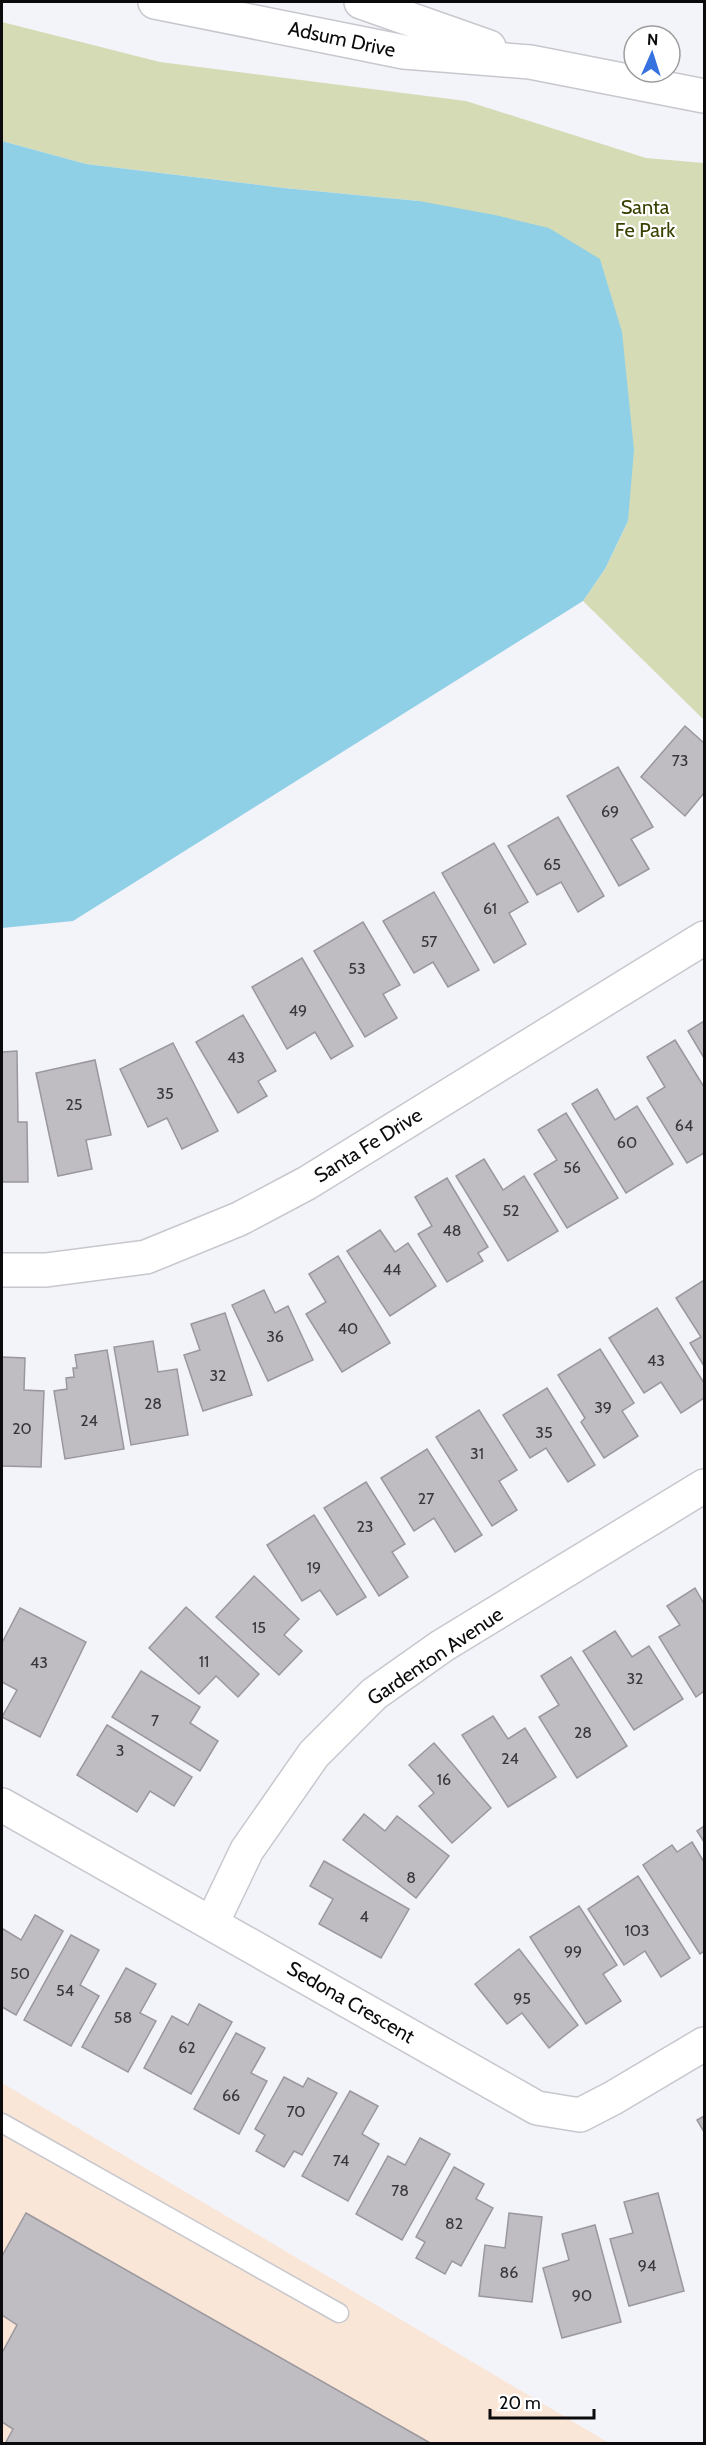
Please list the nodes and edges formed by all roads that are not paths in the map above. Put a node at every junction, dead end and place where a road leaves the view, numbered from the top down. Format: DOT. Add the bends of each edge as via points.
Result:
graph roads {
  1 [pos="154,2"];
  2 [pos="361,2"];
  3 [pos="530,62"];
  4 [pos="705,96"];
  5 [pos="705,938"];
  6 [pos="2,1270"];
  7 [pos="705,1486"];
  8 [pos="2,1805"];
  9 [pos="212,1923"];
  10 [pos="705,2043"];
  11 [pos="2,2123"];
  12 [pos="339,2313"];
  1 -- 3 [label="street, Adsum Drive" via="404,52"];
  2 -- 3 [label="street, Adsum Drive"];
  3 -- 4 [label="street, Adsum Drive"];
  5 -- 6 [label="street, Santa Fe Drive" via="308,1183 239,1219 146,1257 46,1270"];
  7 -- 9 [label="street, Gardenton Avenue" via="442,1646 374,1694 314,1754 248,1850"];
  8 -- 9 [label="street, Sedona Crescent"];
  9 -- 10 [label="street, Sedona Crescent" via="537,2108 580,2115"];
  11 -- 12 [label="lane"];
}
